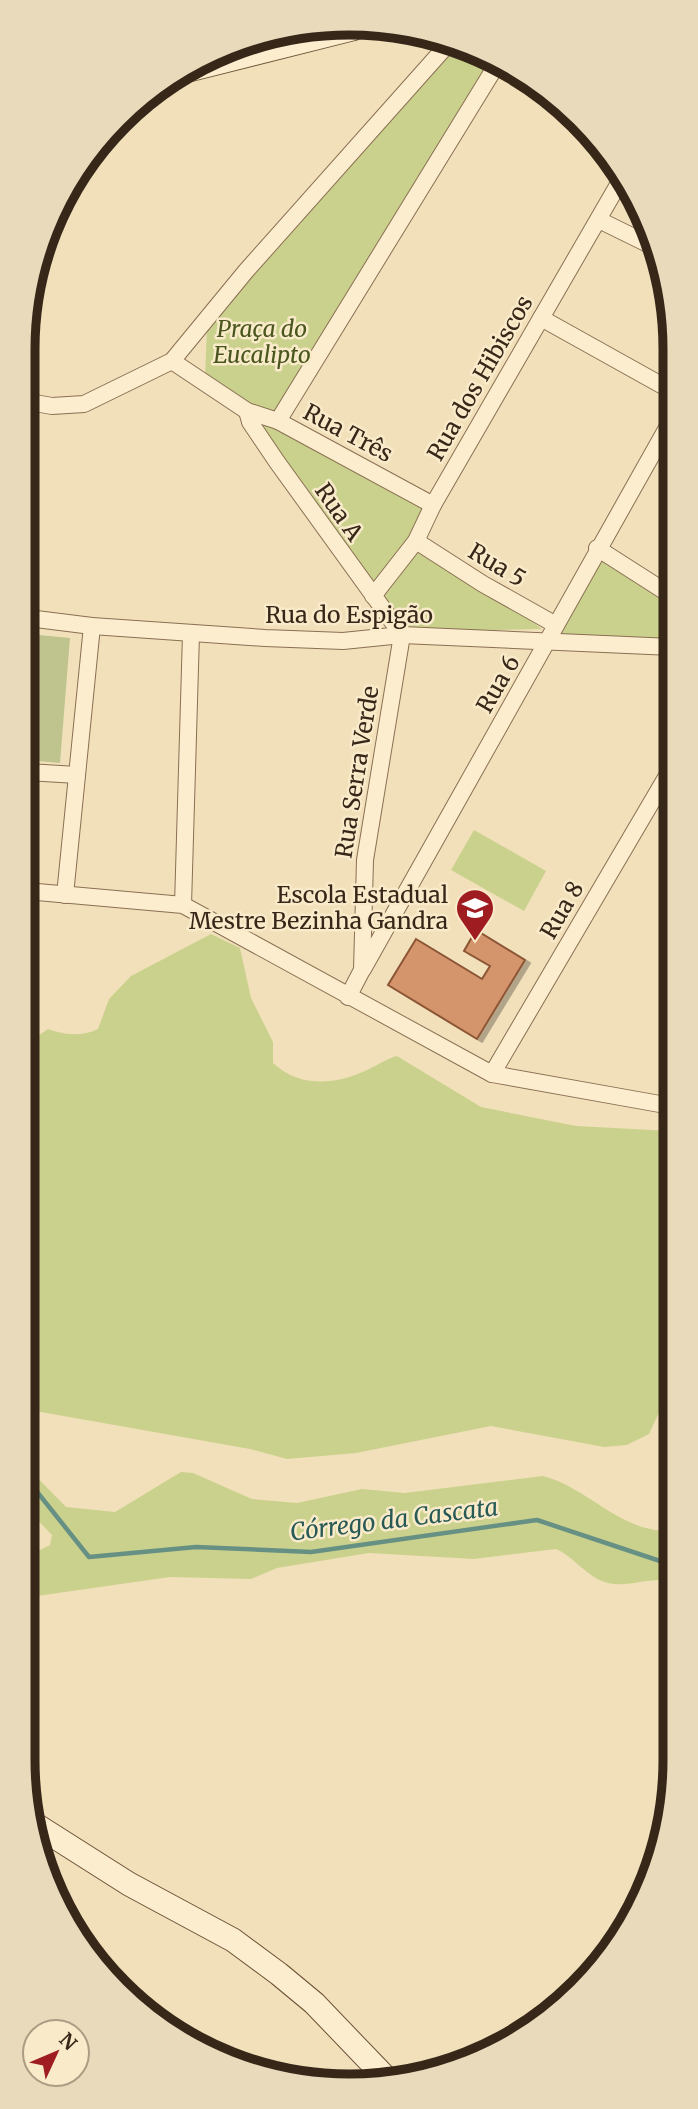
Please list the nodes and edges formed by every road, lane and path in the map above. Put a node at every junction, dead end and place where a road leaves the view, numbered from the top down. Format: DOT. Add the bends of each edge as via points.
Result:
graph roads {
  1 [pos="322,37"];
  2 [pos="443,50"];
  3 [pos="223,61"];
  4 [pos="493,70"];
  5 [pos="617,186"];
  6 [pos="599,220"];
  7 [pos="644,242"];
  8 [pos="541,318"];
  9 [pos="172,361"];
  10 [pos="663,386"];
  11 [pos="35,403"];
  12 [pos="247,411"];
  13 [pos="278,421"];
  14 [pos="663,434"];
  15 [pos="433,505"];
  16 [pos="416,541"];
  17 [pos="597,548"];
  18 [pos="663,590"];
  19 [pos="373,596"];
  20 [pos="35,619"];
  21 [pos="92,626"];
  22 [pos="553,632"];
  23 [pos="191,634"];
  24 [pos="402,635"];
  25 [pos="663,646"];
  26 [pos="35,772"];
  27 [pos="77,775"];
  28 [pos="663,783"];
  29 [pos="35,892"];
  30 [pos="65,895"];
  31 [pos="183,905"];
  32 [pos="362,970"];
  33 [pos="348,997"];
  34 [pos="492,1074"];
  35 [pos="663,1106"];
  36 [pos="43,1830"];
  37 [pos="380,2072"];
  1 -- 3 [label="street"];
  2 -- 9 [label="street"];
  4 -- 13 [label="street"];
  5 -- 6 [label="street, Rua dos Hibiscos"];
  6 -- 7 [label="street"];
  6 -- 8 [label="street, Rua dos Hibiscos"];
  8 -- 10 [label="street"];
  8 -- 15 [label="street, Rua dos Hibiscos"];
  9 -- 11 [label="street" via="84,404"];
  9 -- 12 [label="street"];
  12 -- 13 [label="street"];
  12 -- 19 [label="street, Rua A" via="277,462"];
  13 -- 15 [label="street, Rua Três"];
  14 -- 17 [label="street, Rua 6"];
  15 -- 16 [label="street, Rua dos Hibiscos"];
  16 -- 19 [label="street, Rua dos Hibiscos"];
  16 -- 22 [label="street, Rua 5"];
  17 -- 18 [label="street"];
  17 -- 22 [label="street, Rua 6"];
  19 -- 24 [label="street, Rua A"];
  20 -- 21 [label="street, Rua do Espigão"];
  21 -- 23 [label="street, Rua do Espigão"];
  21 -- 27 [label="street"];
  22 -- 24 [label="street, Rua do Espigão"];
  22 -- 25 [label="street, Rua do Espigão"];
  22 -- 32 [label="street, Rua 6"];
  23 -- 24 [label="street, Rua do Espigão" via="343,641"];
  23 -- 31 [label="street"];
  24 -- 32 [label="street, Rua Serra Verde" via="365,860"];
  26 -- 27 [label="street"];
  27 -- 30 [label="street"];
  28 -- 34 [label="street, Rua 8"];
  29 -- 30 [label="street"];
  30 -- 31 [label="street"];
  31 -- 33 [label="street"];
  32 -- 33 [label="street, Rua Serra Verde"];
  33 -- 34 [label="street"];
  34 -- 35 [label="street"];
  36 -- 37 [label="street" via="129,1884 233,1940 314,2003"];
}
